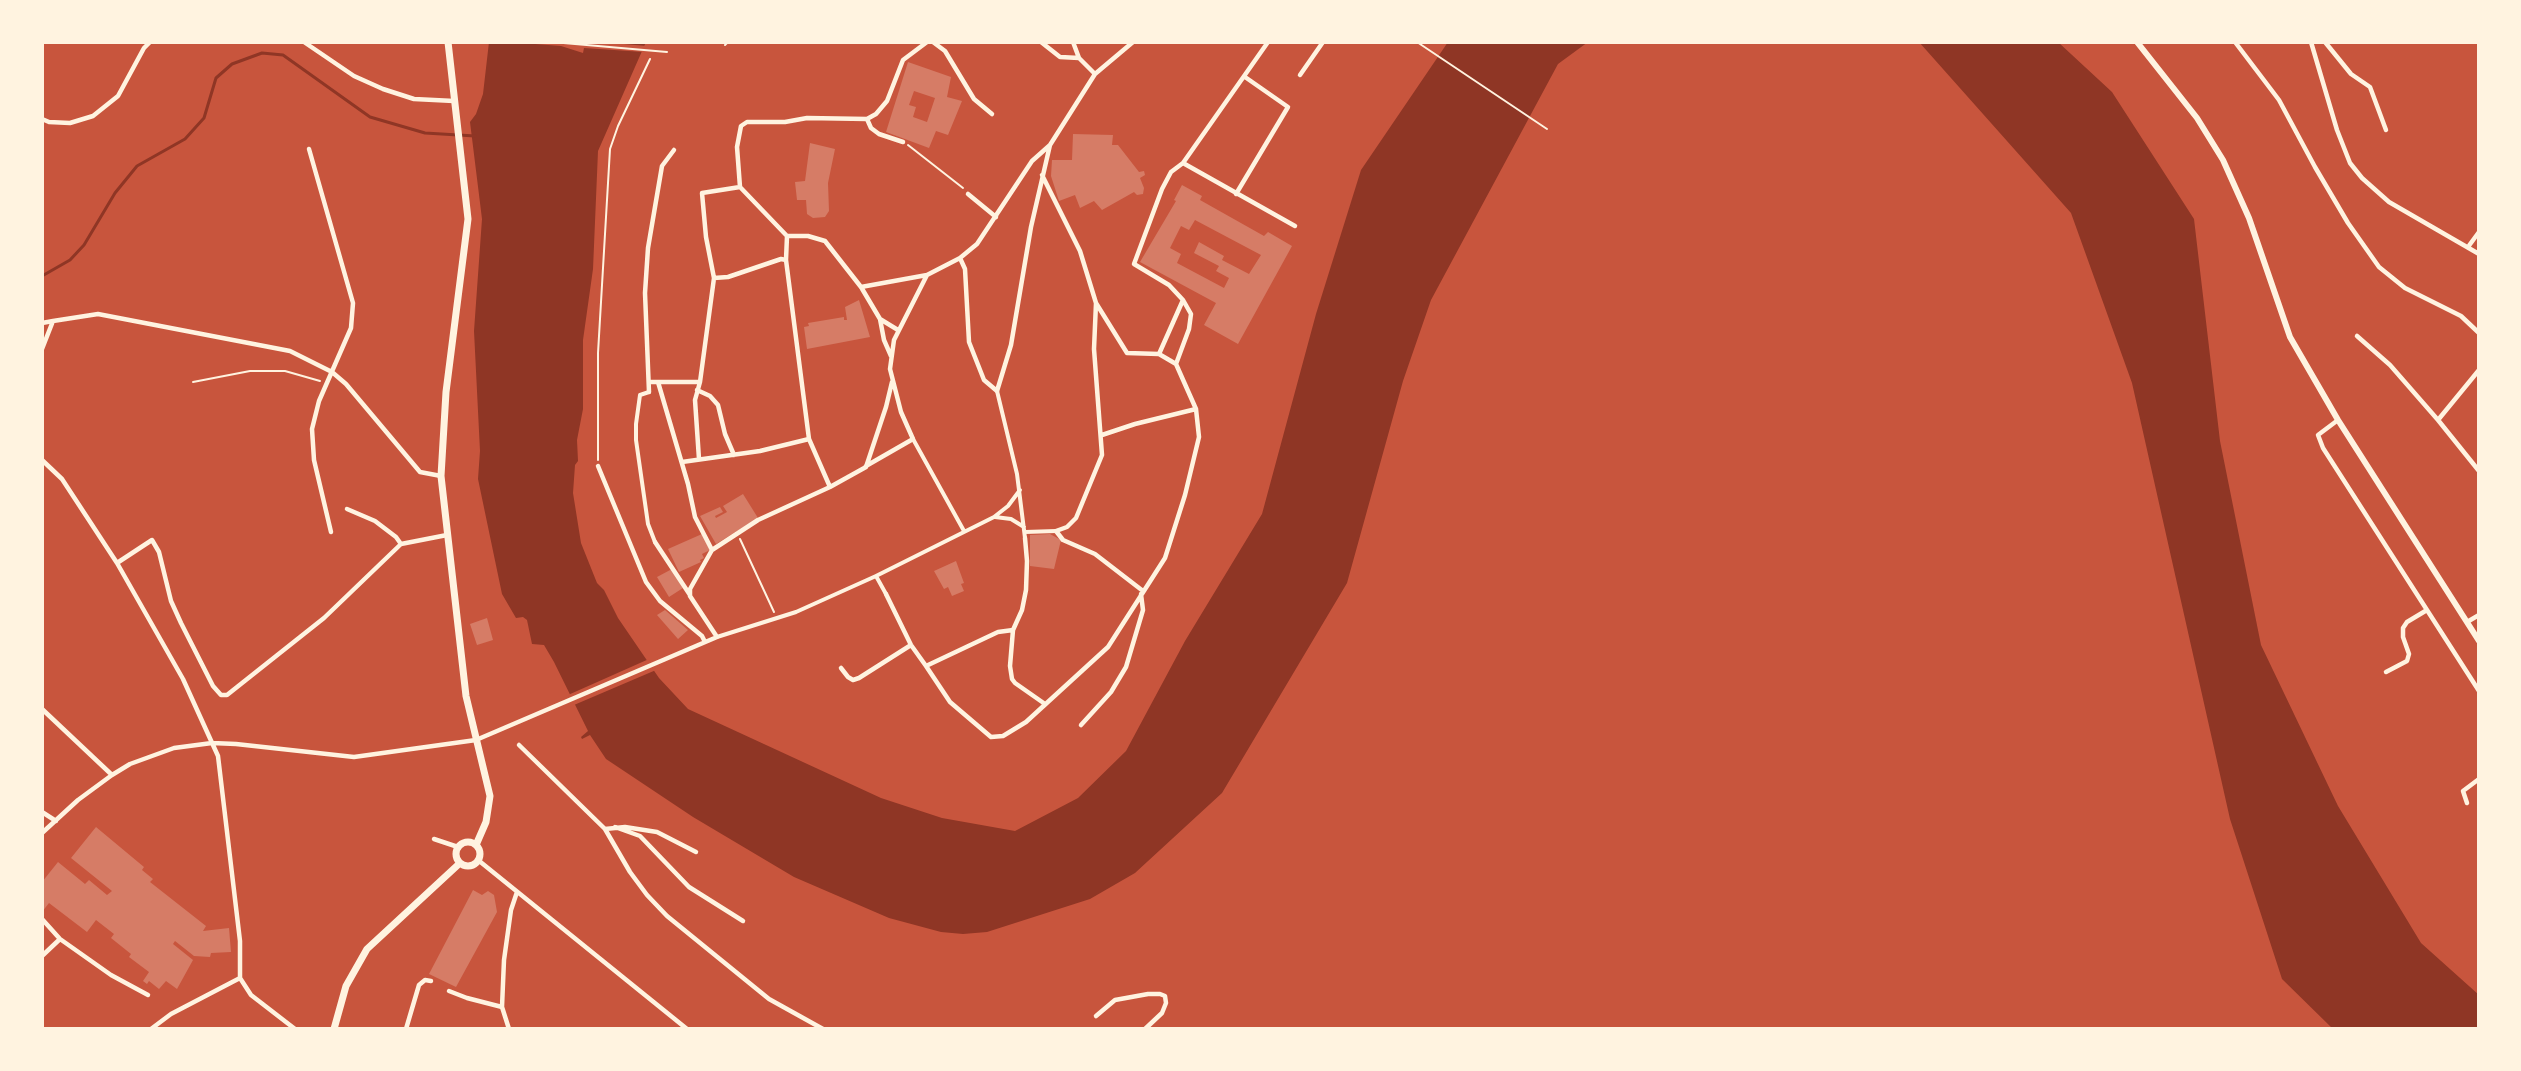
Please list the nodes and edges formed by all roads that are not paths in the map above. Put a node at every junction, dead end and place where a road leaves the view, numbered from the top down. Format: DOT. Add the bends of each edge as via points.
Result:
graph roads {
  1 [pos="150,42"];
  2 [pos="304,42"];
  3 [pos="448,42"];
  4 [pos="927,42"];
  5 [pos="933,42"];
  6 [pos="1041,42"];
  7 [pos="1073,42"];
  8 [pos="1133,42"];
  9 [pos="1268,42"];
  10 [pos="1323,42"];
  11 [pos="2137,42"];
  12 [pos="2235,42"];
  13 [pos="2311,42"];
  14 [pos="2325,42"];
  15 [pos="1078,58"];
  16 [pos="1095,74"];
  17 [pos="1300,75"];
  18 [pos="1245,76"];
  19 [pos="454,100"];
  20 [pos="992,114"];
  21 [pos="42,119"];
  22 [pos="867,119"];
  23 [pos="2386,130"];
  24 [pos="903,142"];
  25 [pos="1050,145"];
  26 [pos="309,149"];
  27 [pos="674,150"];
  28 [pos="1183,163"];
  29 [pos="1042,175"];
  30 [pos="740,187"];
  31 [pos="968,194"];
  32 [pos="1236,194"];
  33 [pos="996,217"];
  34 [pos="1295,226"];
  35 [pos="2479,232"];
  36 [pos="787,236"];
  37 [pos="2468,247"];
  38 [pos="2479,254"];
  39 [pos="960,258"];
  40 [pos="786,260"];
  41 [pos="927,275"];
  42 [pos="714,278"];
  43 [pos="861,287"];
  44 [pos="1183,300"];
  45 [pos="1096,303"];
  46 [pos="880,319"];
  47 [pos="53,321"];
  48 [pos="42,323"];
  49 [pos="898,330"];
  50 [pos="2479,333"];
  51 [pos="2357,336"];
  52 [pos="42,349"];
  53 [pos="1159,354"];
  54 [pos="891,356"];
  55 [pos="1176,364"];
  56 [pos="2479,370"];
  57 [pos="332,372"];
  58 [pos="650,382"];
  59 [pos="658,382"];
  60 [pos="700,382"];
  61 [pos="891,382"];
  62 [pos="697,390"];
  63 [pos="998,391"];
  64 [pos="649,392"];
  65 [pos="1196,409"];
  66 [pos="2338,420"];
  67 [pos="2438,420"];
  68 [pos="1102,435"];
  69 [pos="809,439"];
  70 [pos="913,440"];
  71 [pos="734,455"];
  72 [pos="699,459"];
  73 [pos="42,460"];
  74 [pos="682,462"];
  75 [pos="598,466"];
  76 [pos="866,466"];
  77 [pos="2479,471"];
  78 [pos="441,476"];
  79 [pos="830,487"];
  80 [pos="1020,490"];
  81 [pos="347,509"];
  82 [pos="994,518"];
  83 [pos="1025,529"];
  84 [pos="964,531"];
  85 [pos="1056,531"];
  86 [pos="331,532"];
  87 [pos="447,535"];
  88 [pos="1025,538"];
  89 [pos="655,542"];
  90 [pos="400,544"];
  91 [pos="712,550"];
  92 [pos="117,563"];
  93 [pos="876,576"];
  94 [pos="1142,592"];
  95 [pos="885,594"];
  96 [pos="690,596"];
  97 [pos="2427,610"];
  98 [pos="2479,615"];
  99 [pos="2467,622"];
  100 [pos="1013,630"];
  101 [pos="717,637"];
  102 [pos="2479,641"];
  103 [pos="705,642"];
  104 [pos="910,645"];
  105 [pos="926,666"];
  106 [pos="841,668"];
  107 [pos="2386,672"];
  108 [pos="2479,691"];
  109 [pos="1045,704"];
  110 [pos="42,709"];
  111 [pos="1081,725"];
  112 [pos="476,740"];
  113 [pos="212,743"];
  114 [pos="519,745"];
  115 [pos="112,775"];
  116 [pos="2479,779"];
  117 [pos="2468,804"];
  118 [pos="42,812"];
  119 [pos="56,821"];
  120 [pos="615,827"];
  121 [pos="605,829"];
  122 [pos="42,833"];
  123 [pos="434,839"];
  124 [pos="476,845"];
  125 [pos="458,847"];
  126 [pos="696,852"];
  127 [pos="478,860"];
  128 [pos="460,862"];
  129 [pos="517,892"];
  130 [pos="42,919"];
  131 [pos="743,921"];
  132 [pos="60,939"];
  133 [pos="42,956"];
  134 [pos="240,978"];
  135 [pos="431,981"];
  136 [pos="449,991"];
  137 [pos="148,995"];
  138 [pos="502,1007"];
  139 [pos="1096,1016"];
  140 [pos="151,1029"];
  141 [pos="295,1029"];
  142 [pos="334,1029"];
  143 [pos="406,1029"];
  144 [pos="509,1029"];
  145 [pos="687,1029"];
  146 [pos="824,1029"];
  147 [pos="1145,1029"];
  1 -- 21 [label="street" via="118,96 93,116 70,123"];
  2 -- 19 [label="street" via="354,76 383,89 414,99"];
  3 -- 19 [label="main road"];
  4 -- 22 [label="street" via="903,60 887,101"];
  5 -- 20 [label="street" via="945,51 974,99"];
  6 -- 15 [label="street" via="1060,57"];
  7 -- 15 [label="street"];
  8 -- 16 [label="street"];
  9 -- 18 [label="street"];
  10 -- 17 [label="street"];
  11 -- 66 [label="street" via="2197,118 2223,160 2249,218 2290,337"];
  12 -- 50 [label="street" via="2279,100 2348,224 2379,267 2405,288 2461,316"];
  13 -- 37 [label="street" via="2350,163 2389,202"];
  14 -- 23 [label="street" via="2351,74 2370,87"];
  15 -- 16 [label="street"];
  16 -- 25 [label="street"];
  18 -- 28 [label="street"];
  18 -- 32 [label="street" via="1288,107"];
  19 -- 78 [label="main road" via="468,219 446,392"];
  22 -- 24 [label="street" via="879,134"];
  22 -- 30 [label="street" via="807,118 743,124 737,147"];
  25 -- 29 [label="street"];
  25 -- 33 [label="street" via="1032,161"];
  26 -- 57 [label="street" via="353,303 351,328"];
  27 -- 58 [label="street" via="662,166 648,248 646,350"];
  28 -- 32 [label="street"];
  28 -- 44 [label="street" via="1166,180 1134,264 1169,285"];
  29 -- 45 [label="street" via="1080,251"];
  29 -- 63 [label="street" via="1011,345"];
  30 -- 36 [label="street"];
  30 -- 42 [label="street" via="702,194 705,237"];
  31 -- 33 [label="street"];
  32 -- 34 [label="street"];
  33 -- 39 [label="street" via="977,244"];
  35 -- 37 [label="street"];
  36 -- 40 [label="street"];
  36 -- 43 [label="street" via="825,241"];
  37 -- 38 [label="street"];
  39 -- 41 [label="street"];
  39 -- 63 [label="street" via="965,269 969,342 984,380"];
  40 -- 42 [label="street"];
  40 -- 69 [label="street"];
  41 -- 43 [label="street"];
  41 -- 49 [label="street"];
  42 -- 60 [label="street"];
  43 -- 46 [label="street"];
  44 -- 53 [label="street"];
  44 -- 55 [label="street" via="1191,314"];
  45 -- 53 [label="street" via="1127,353"];
  45 -- 68 [label="street" via="1094,349"];
  46 -- 49 [label="street"];
  46 -- 54 [label="street"];
  47 -- 48 [label="street"];
  47 -- 52 [label="street"];
  47 -- 57 [label="street" via="98,314 276,347 298,353"];
  49 -- 54 [label="street"];
  51 -- 67 [label="street" via="2390,365"];
  53 -- 55 [label="street"];
  54 -- 61 [label="street"];
  55 -- 65 [label="street"];
  56 -- 67 [label="street"];
  57 -- 78 [label="street" via="420,472"];
  57 -- 86 [label="street" via="316,409 312,435"];
  58 -- 59 [label="street"];
  58 -- 64 [label="street"];
  59 -- 60 [label="street"];
  59 -- 74 [label="street"];
  60 -- 62 [label="street"];
  61 -- 70 [label="street"];
  61 -- 76 [label="street"];
  62 -- 71 [label="street" via="718,405"];
  62 -- 72 [label="street" via="694,415"];
  63 -- 80 [label="street"];
  64 -- 89 [label="street" via="640,395 636,440 648,524"];
  65 -- 68 [label="street"];
  65 -- 94 [label="street" via="1199,437 1185,495 1165,558"];
  66 -- 97 [label="street" via="2318,435 2323,448"];
  66 -- 99 [label="street"];
  67 -- 77 [label="street"];
  68 -- 85 [label="street" via="1102,455 1076,518"];
  69 -- 71 [label="street"];
  69 -- 79 [label="street"];
  70 -- 76 [label="street"];
  70 -- 84 [label="street"];
  71 -- 72 [label="street"];
  72 -- 74 [label="street"];
  73 -- 92 [label="street" via="62,479"];
  74 -- 91 [label="street" via="695,517"];
  75 -- 103 [label="street" via="646,582 660,601"];
  76 -- 79 [label="street"];
  78 -- 87 [label="main road"];
  79 -- 91 [label="street" via="758,520"];
  80 -- 82 [label="street"];
  80 -- 83 [label="street"];
  81 -- 90 [label="street" via="375,521"];
  82 -- 83 [label="street" via="1011,519"];
  82 -- 84 [label="street"];
  83 -- 85 [label="street"];
  83 -- 88 [label="street"];
  84 -- 93 [label="street"];
  85 -- 94 [label="street" via="1063,540 1095,554"];
  87 -- 90 [label="street"];
  87 -- 112 [label="main road" via="466,696"];
  88 -- 100 [label="street" via="1026,590"];
  89 -- 96 [label="street"];
  90 -- 92 [label="street" via="328,614 227,695 213,686 181,622 152,540"];
  91 -- 96 [label="street" via="690,589"];
  92 -- 113 [label="street" via="183,679"];
  93 -- 95 [label="street"];
  93 -- 101 [label="street" via="796,612"];
  94 -- 109 [label="street" via="1108,647"];
  94 -- 111 [label="street" via="1143,610 1126,667 1111,692"];
  95 -- 104 [label="street"];
  96 -- 101 [label="street"];
  97 -- 107 [label="street" via="2403,628 2407,661"];
  97 -- 108 [label="street"];
  98 -- 99 [label="street"];
  99 -- 102 [label="street"];
  100 -- 105 [label="street" via="998,632"];
  100 -- 109 [label="street" via="1012,679"];
  101 -- 103 [label="street"];
  103 -- 112 [label="street"];
  104 -- 105 [label="street"];
  104 -- 106 [label="street" via="859,678 853,680"];
  105 -- 109 [label="street" via="950,702 991,737 1012,732"];
  110 -- 115 [label="street"];
  112 -- 113 [label="street" via="354,757"];
  112 -- 124 [label="main road" via="490,796 486,822"];
  113 -- 115 [label="street" via="153,754"];
  113 -- 134 [label="street" via="218,756 240,941"];
  114 -- 121 [label="street"];
  115 -- 119 [label="street"];
  116 -- 117 [label="street" via="2463,791"];
  118 -- 119 [label="street"];
  119 -- 122 [label="street"];
  120 -- 121 [label="street"];
  120 -- 126 [label="street" via="657,832"];
  120 -- 131 [label="street" via="640,836 689,886"];
  121 -- 146 [label="street" via="630,872 667,916 769,999"];
  123 -- 125 [label="street"];
  124 -- 125 [label="main road" via="464,842"];
  124 -- 127 [label="main road" via="480,852"];
  125 -- 128 [label="main road" via="456,855"];
  127 -- 128 [label="main road" via="468,866"];
  127 -- 129 [label="street"];
  128 -- 142 [label="main road" via="367,949 346,986"];
  129 -- 138 [label="street" via="509,921"];
  129 -- 145 [label="street"];
  130 -- 132 [label="street"];
  132 -- 133 [label="street"];
  132 -- 137 [label="street"];
  134 -- 140 [label="street" via="171,1014"];
  134 -- 141 [label="street" via="251,995"];
  135 -- 143 [label="street" via="418,985"];
  136 -- 138 [label="street"];
  138 -- 144 [label="street"];
  139 -- 147 [label="street" via="1116,1000 1148,994 1165,996 1162,1012"];
}
